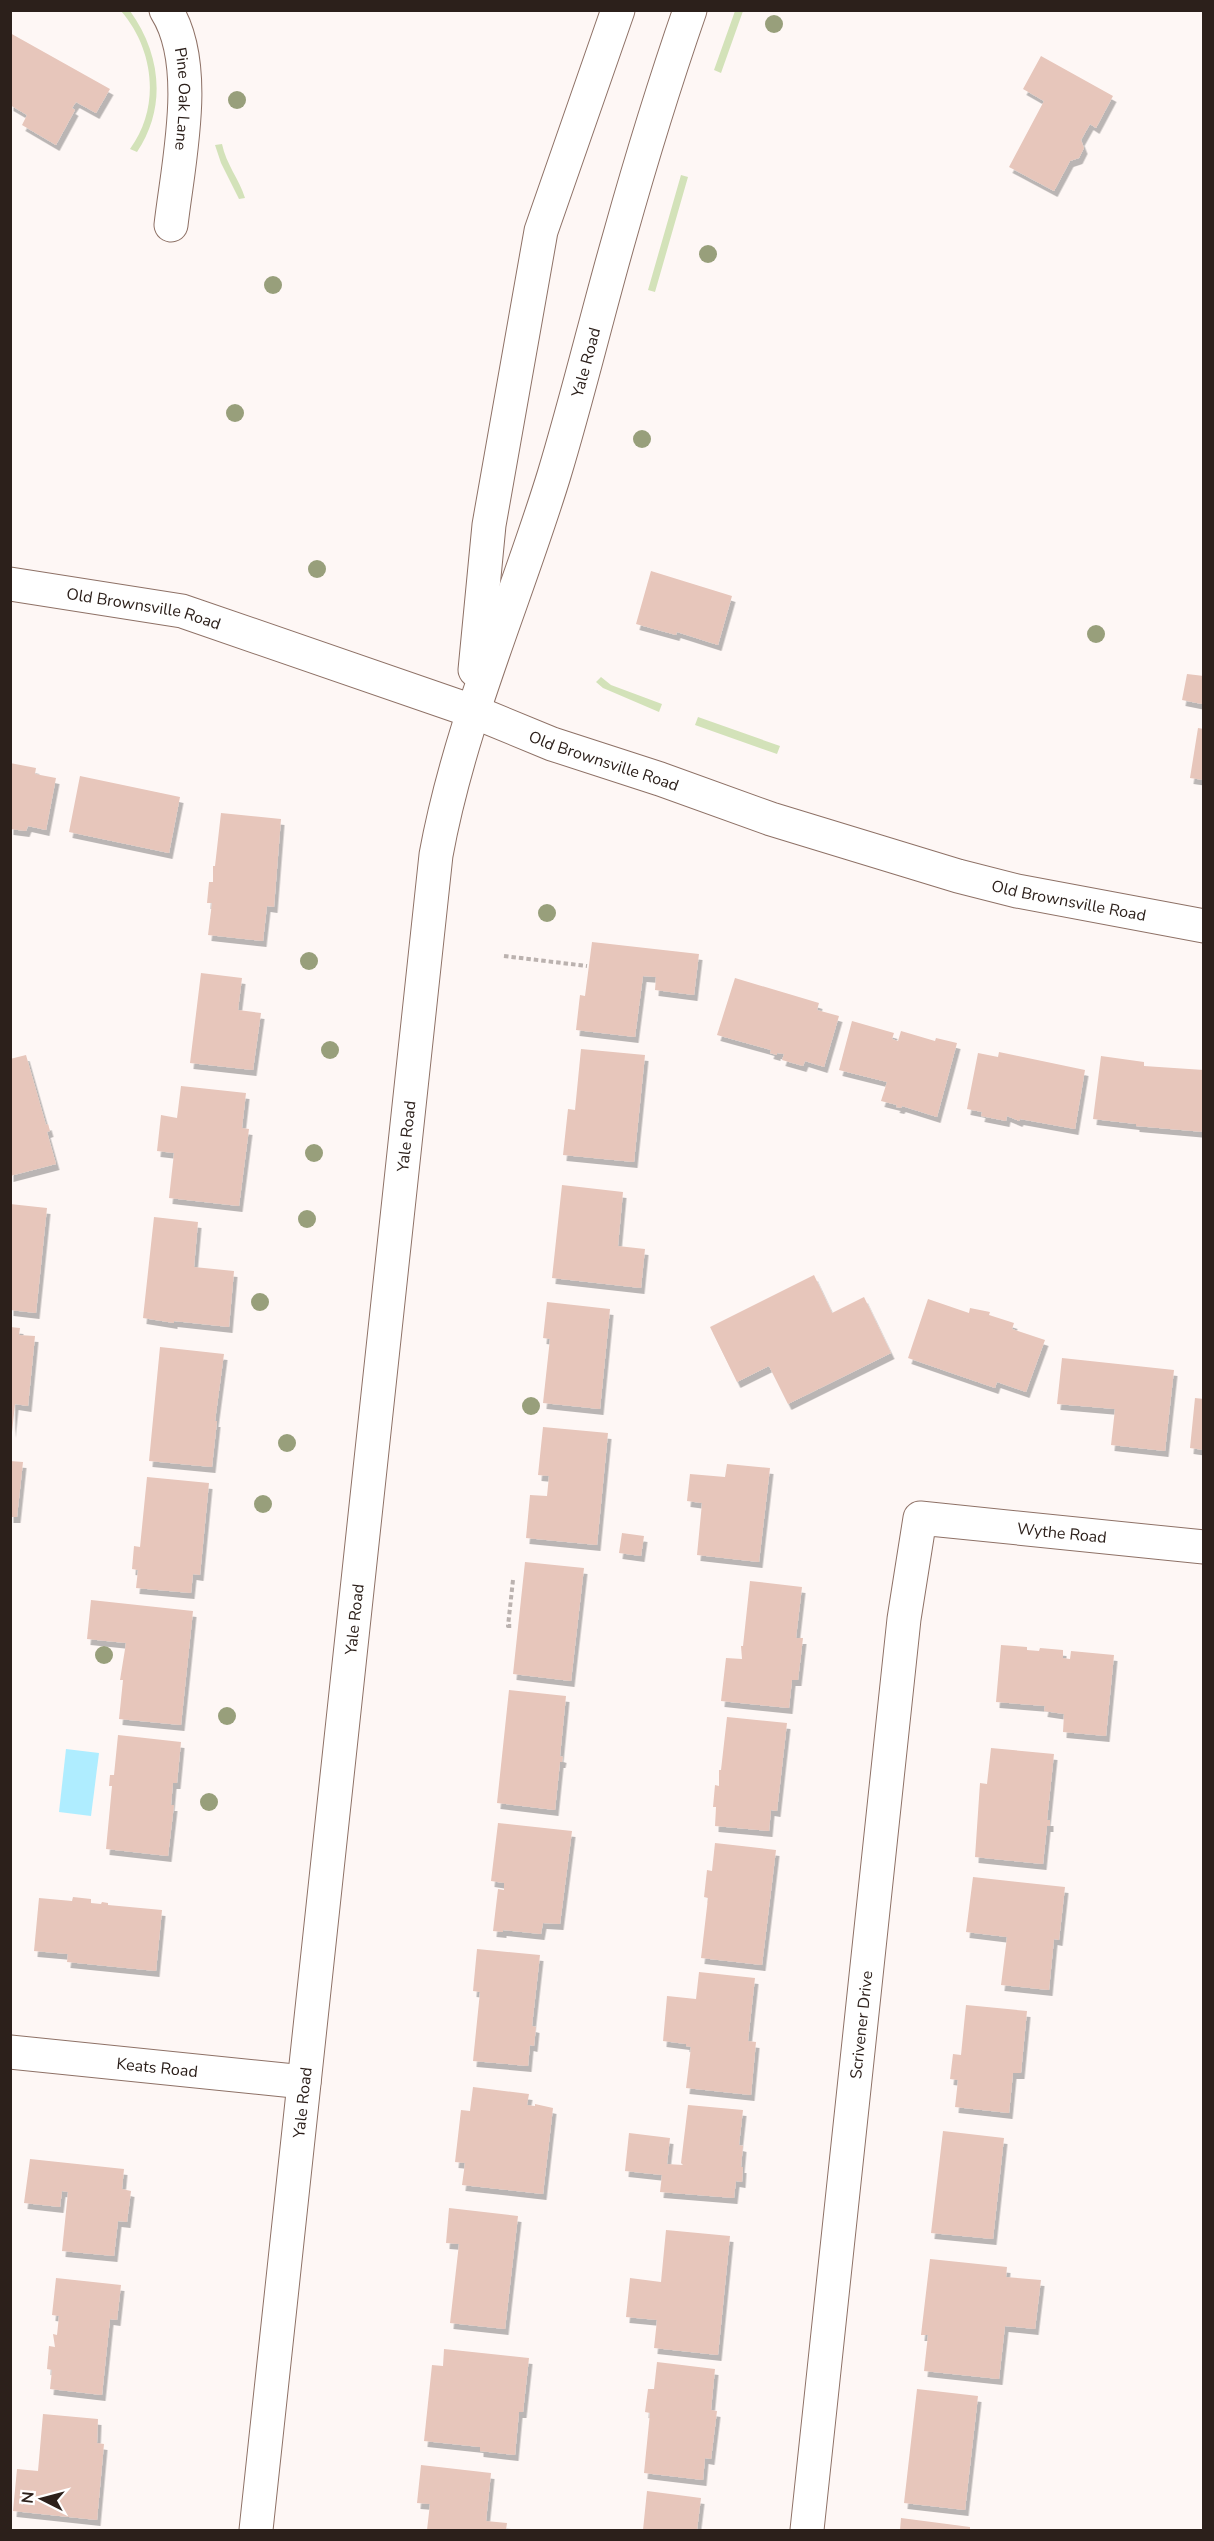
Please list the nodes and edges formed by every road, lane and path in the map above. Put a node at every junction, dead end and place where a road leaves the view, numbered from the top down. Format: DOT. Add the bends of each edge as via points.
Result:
graph roads {
  1 [pos="166,10"];
  2 [pos="618,10"];
  3 [pos="690,10"];
  4 [pos="171,225"];
  5 [pos="10,585"];
  6 [pos="472,711"];
  7 [pos="1203,926"];
  8 [pos="504,956"];
  9 [pos="587,966"];
  10 [pos="920,1518"];
  11 [pos="1203,1546"];
  12 [pos="513,1580"];
  13 [pos="513,1626"];
  14 [pos="10,2052"];
  15 [pos="304,2082"];
  16 [pos="256,2530"];
  17 [pos="807,2530"];
  1 -- 4 [label="main road, Pine Oak Lane" via="183,60 186,96"];
  2 -- 6 [label="main road, Yale Road" via="541,231 489,525"];
  3 -- 6 [label="main road, Yale Road" via="662,90 554,475"];
  5 -- 6 [label="main road, Old Brownsville Road" via="182,611"];
  6 -- 7 [label="main road, Old Brownsville Road" via="552,744 771,819 958,876"];
  6 -- 15 [label="main road, Yale Road" via="443,814 425,940"];
  8 -- 9 [label="path"];
  10 -- 11 [label="main road, Wythe Road"];
  10 -- 17 [label="main road, Scrivener Drive" via="903,1631"];
  12 -- 13 [label="path" via="508,1626"];
  14 -- 15 [label="main road, Keats Road"];
  15 -- 16 [label="main road, Yale Road"];
}
